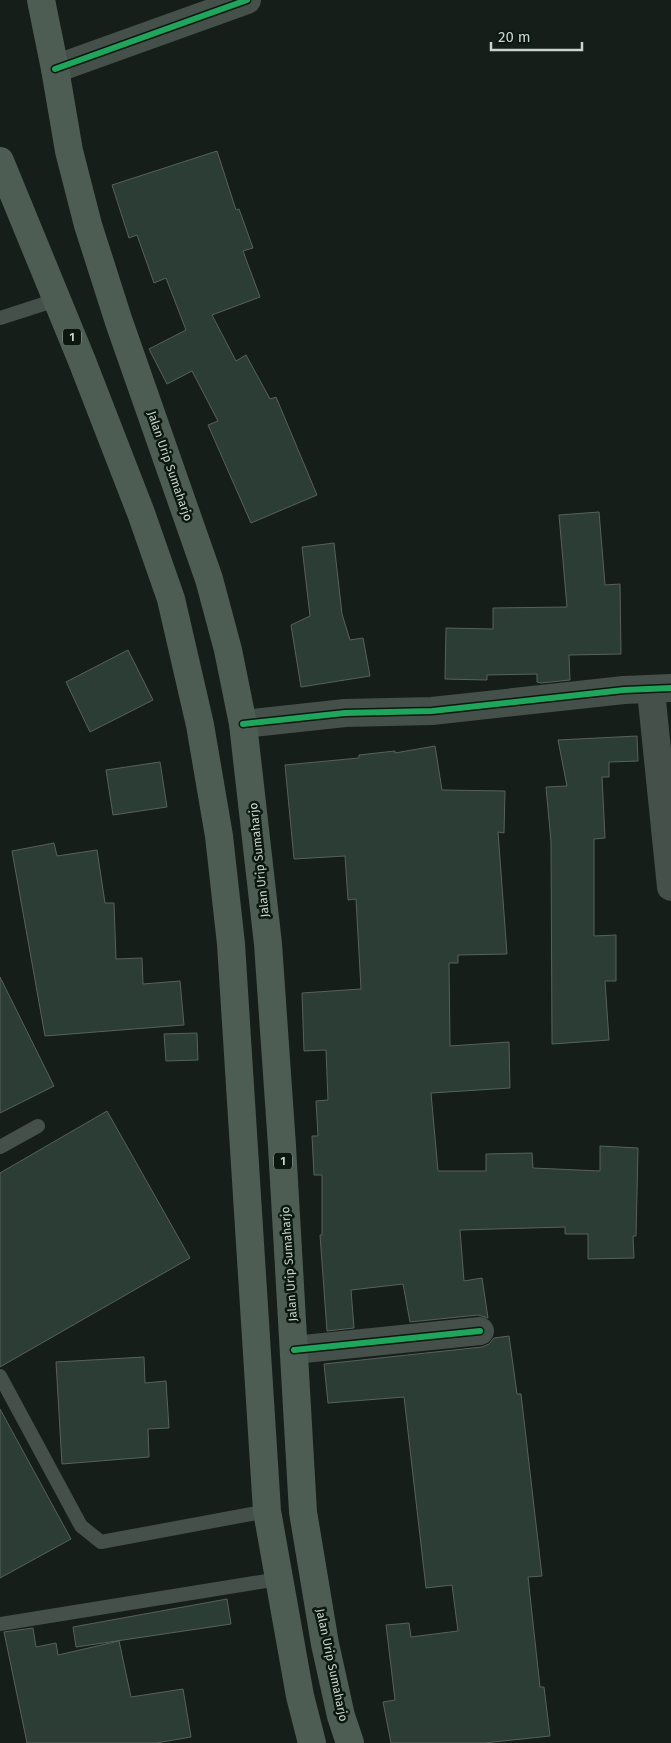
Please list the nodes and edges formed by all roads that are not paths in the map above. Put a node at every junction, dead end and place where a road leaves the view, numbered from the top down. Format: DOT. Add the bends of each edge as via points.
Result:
graph roads {
  1 [pos="41,0"];
  2 [pos="247,0"];
  3 [pos="55,69"];
  4 [pos="0,162"];
  5 [pos="56,300"];
  6 [pos="0,318"];
  7 [pos="661,689"];
  8 [pos="243,724"];
  9 [pos="671,887"];
  10 [pos="38,1126"];
  11 [pos="0,1147"];
  12 [pos="480,1331"];
  13 [pos="294,1350"];
  14 [pos="0,1376"];
  15 [pos="267,1512"];
  16 [pos="279,1579"];
  17 [pos="0,1624"];
  18 [pos="312,1743"];
  19 [pos="350,1743"];
  1 -- 3 [label="highway, Jalan Urip Sumaharjo / 1"];
  2 -- 3 [label="street"];
  3 -- 8 [label="highway, Jalan Urip Sumaharjo / 1" via="68,151 88,225 209,579"];
  4 -- 5 [label="highway, 1"];
  5 -- 6 [label="lane"];
  5 -- 15 [label="highway, 1" via="141,513 170,599 200,725 226,895 239,1052"];
  7 -- 8 [label="street" via="624,690 432,711 345,713"];
  7 -- 9 [label="street"];
  8 -- 13 [label="highway, Jalan Urip Sumaharjo / 1" via="268,944"];
  10 -- 11 [label="lane"];
  12 -- 13 [label="street"];
  13 -- 19 [label="highway, Jalan Urip Sumaharjo / 1" via="303,1512 325,1644"];
  14 -- 15 [label="lane" via="81,1526 101,1542"];
  15 -- 16 [label="highway, 1"];
  16 -- 17 [label="lane"];
  16 -- 18 [label="highway, 1"];
}
